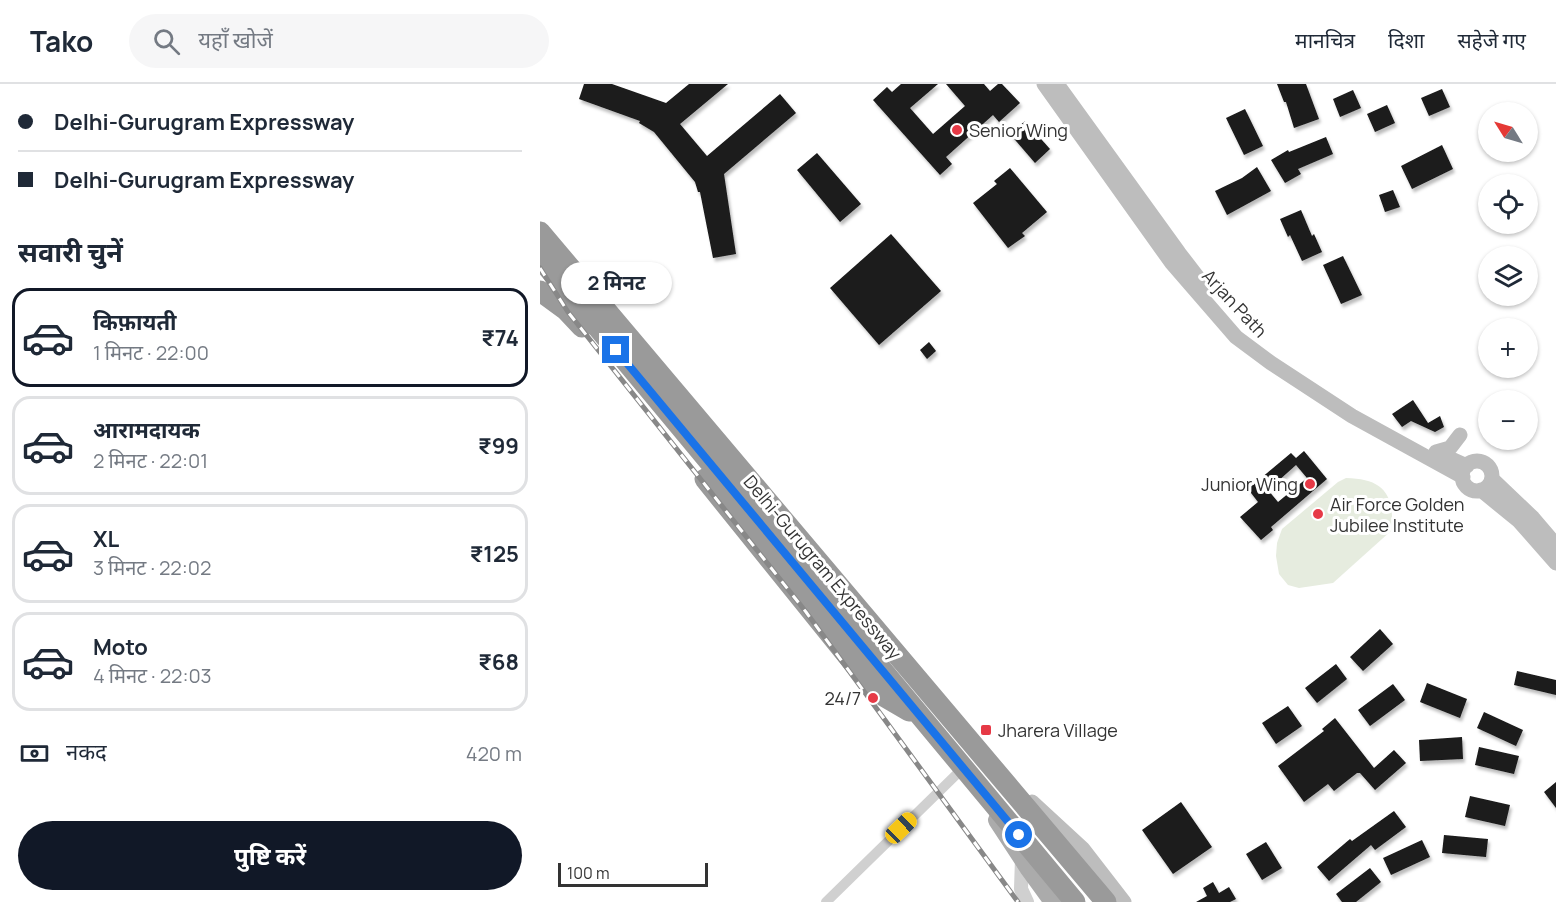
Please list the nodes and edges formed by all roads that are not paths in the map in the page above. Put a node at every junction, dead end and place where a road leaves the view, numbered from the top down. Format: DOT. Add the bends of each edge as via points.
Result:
graph roads {
  1 [pos="1044,84"];
  2 [pos="1058,84"];
  3 [pos="540,232"];
  4 [pos="540,258"];
  5 [pos="540,291"];
  6 [pos="1460,435"];
  7 [pos="1436,452"];
  8 [pos="1465,471"];
  9 [pos="1492,479"];
  10 [pos="1481,490"];
  11 [pos="1556,545"];
  12 [pos="1556,564"];
  13 [pos="922,719"];
  14 [pos="983,758"];
  15 [pos="963,768"];
  16 [pos="1022,858"];
  17 [pos="825,902"];
  18 [pos="1027,902"];
  19 [pos="1053,902"];
  20 [pos="1075,902"];
  21 [pos="1106,902"];
  22 [pos="1124,902"];
  1 -- 8 [label="main road, Arjan Path" via="1171,262 1236,337 1352,416"];
  2 -- 7 [label="main road, Arjan Path" via="1237,327 1281,360"];
  3 -- 14 [label="highway, Delhi-Gurugram Expressway"];
  4 -- 13 [label="highway, Delhi-Gurugram Expressway"];
  5 -- 13 [label="highway" via="579,324 871,685"];
  6 -- 7 [label="main road" via="1450,448"];
  7 -- 8 [label="main road, Arjan Path"];
  8 -- 9 [label="main road" via="1478,461 1491,470"];
  8 -- 10 [label="main road" via="1469,488"];
  9 -- 10 [label="main road"];
  9 -- 11 [label="main road"];
  10 -- 12 [label="main road" via="1519,521"];
  13 -- 15 [label="highway, Delhi-Gurugram Expressway"];
  14 -- 21 [label="highway, Delhi-Gurugram Expressway"];
  14 -- 22 [label="main road" via="1083,849"];
  15 -- 16 [label="main road"];
  15 -- 17 [label="street"];
  15 -- 20 [label="highway, Delhi-Gurugram Expressway"];
  16 -- 18 [label="street" via="1021,889"];
  16 -- 19 [label="main road"];
}
